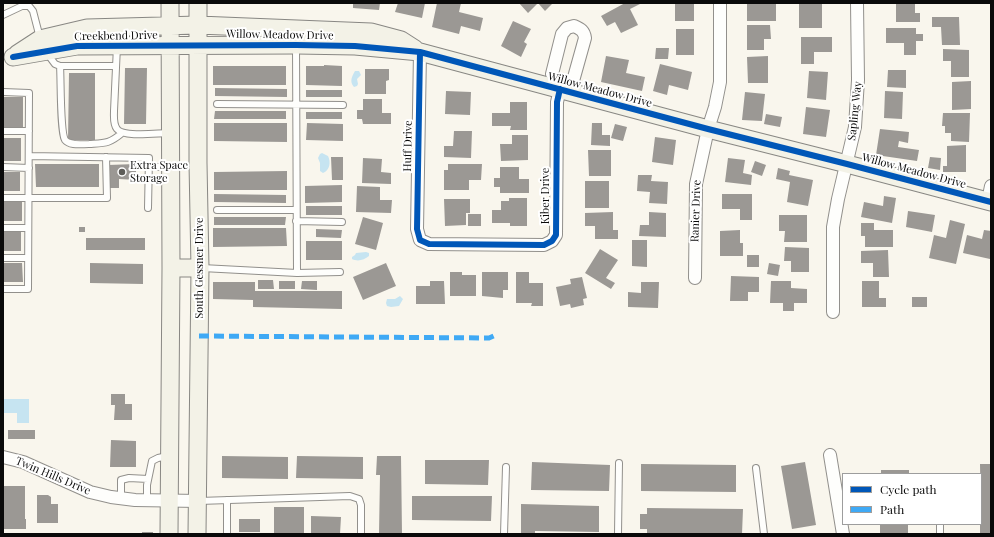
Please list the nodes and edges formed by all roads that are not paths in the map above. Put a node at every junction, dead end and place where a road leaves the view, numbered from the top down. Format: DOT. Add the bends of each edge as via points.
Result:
graph roads {
  1 [pos="170,3"];
  2 [pos="198,3"];
  3 [pos="720,3"];
  4 [pos="857,3"];
  5 [pos="3,15"];
  6 [pos="198,25"];
  7 [pos="170,26"];
  8 [pos="296,36"];
  9 [pos="43,45"];
  10 [pos="170,45"];
  11 [pos="198,45"];
  12 [pos="117,46"];
  13 [pos="420,52"];
  14 [pos="8,60"];
  15 [pos="60,66"];
  16 [pos="116,66"];
  17 [pos="560,89"];
  18 [pos="3,92"];
  19 [pos="217,104"];
  20 [pos="296,105"];
  21 [pos="343,105"];
  22 [pos="708,129"];
  23 [pos="3,131"];
  24 [pos="29,132"];
  25 [pos="122,133"];
  26 [pos="170,133"];
  27 [pos="29,156"];
  28 [pos="106,157"];
  29 [pos="847,164"];
  30 [pos="3,167"];
  31 [pos="148,167"];
  32 [pos="170,167"];
  33 [pos="29,168"];
  34 [pos="990,196"];
  35 [pos="3,198"];
  36 [pos="29,198"];
  37 [pos="148,208"];
  38 [pos="217,210"];
  39 [pos="296,210"];
  40 [pos="296,221"];
  41 [pos="342,222"];
  42 [pos="3,228"];
  43 [pos="28,228"];
  44 [pos="420,240"];
  45 [pos="3,258"];
  46 [pos="28,258"];
  47 [pos="171,268"];
  48 [pos="200,268"];
  49 [pos="340,272"];
  50 [pos="297,273"];
  51 [pos="695,278"];
  52 [pos="3,289"];
  53 [pos="833,312"];
  54 [pos="169,455"];
  55 [pos="830,455"];
  56 [pos="3,456"];
  57 [pos="620,463"];
  58 [pos="506,467"];
  59 [pos="756,468"];
  60 [pos="148,479"];
  61 [pos="121,499"];
  62 [pos="227,500"];
  63 [pos="147,501"];
  64 [pos="169,501"];
  65 [pos="199,501"];
  66 [pos="169,534"];
  67 [pos="198,534"];
  68 [pos="227,534"];
  69 [pos="361,534"];
  70 [pos="504,534"];
  71 [pos="618,534"];
  72 [pos="764,534"];
  73 [pos="843,534"];
  1 -- 7 [label="street"];
  2 -- 6 [label="street, South Gessner Drive"];
  3 -- 22 [label="street, Ranier Drive" via="720,82"];
  4 -- 29 [label="street, Sapling Way" via="856,126"];
  5 -- 9 [label="lane" via="22,6 29,6"];
  6 -- 7 [label="street, Creekbend Drive"];
  6 -- 8 [label="street, Willow Meadow Drive"];
  6 -- 11 [label="street, South Gessner Drive"];
  7 -- 9 [label="street, Creekbend Drive" via="87,28"];
  7 -- 10 [label="street"];
  8 -- 11 [label="street, Willow Meadow Drive"];
  8 -- 13 [label="street, Willow Meadow Drive" via="354,46"];
  8 -- 20 [label="lane"];
  9 -- 12 [label="street, Creekbend Drive"];
  9 -- 14 [label="street, Creekbend Drive"];
  9 -- 15 [label="lane" via="51,60"];
  10 -- 11 [label="street, Creekbend Drive"];
  10 -- 12 [label="street, Creekbend Drive"];
  10 -- 26 [label="street"];
  11 -- 48 [label="street, South Gessner Drive"];
  12 -- 16 [label="lane"];
  13 -- 17 [label="street, Willow Meadow Drive"];
  13 -- 44 [label="street, Huff Drive" via="417,228"];
  15 -- 16 [label="lane"];
  15 -- 25 [label="lane" via="64,139 74,144 102,144 110,142"];
  16 -- 25 [label="lane" via="114,121 116,128"];
  17 -- 17 [label="street, Willow Meadow Drive" via="552,74 562,34 567,28 574,26 581,28 585,38 573,82"];
  17 -- 22 [label="street, Willow Meadow Drive"];
  17 -- 44 [label="street, Kiber Drive" via="557,102 556,234 552,241 544,245 428,244"];
  18 -- 24 [label="lane" via="29,93"];
  19 -- 20 [label="lane"];
  20 -- 21 [label="lane"];
  20 -- 39 [label="lane"];
  22 -- 29 [label="street, Willow Meadow Drive"];
  22 -- 51 [label="street, Ranier Drive" via="696,184"];
  23 -- 24 [label="lane"];
  24 -- 27 [label="lane"];
  25 -- 26 [label="lane"];
  26 -- 32 [label="street"];
  27 -- 28 [label="lane"];
  27 -- 33 [label="lane"];
  28 -- 31 [label="lane" via="149,158"];
  28 -- 36 [label="lane" via="106,198"];
  29 -- 34 [label="street, Willow Meadow Drive"];
  29 -- 53 [label="street, Sapling Way" via="833,227"];
  30 -- 33 [label="lane"];
  31 -- 32 [label="lane"];
  31 -- 37 [label="lane"];
  32 -- 47 [label="street"];
  33 -- 36 [label="lane"];
  35 -- 36 [label="lane"];
  36 -- 43 [label="lane"];
  38 -- 39 [label="lane"];
  39 -- 40 [label="lane"];
  40 -- 41 [label="lane"];
  40 -- 50 [label="lane"];
  42 -- 43 [label="lane"];
  43 -- 46 [label="lane"];
  45 -- 46 [label="lane"];
  46 -- 52 [label="lane" via="28,289"];
  47 -- 48 [label="street"];
  47 -- 54 [label="street"];
  48 -- 50 [label="lane"];
  48 -- 65 [label="street, South Gessner Drive"];
  49 -- 50 [label="lane"];
  54 -- 60 [label="lane" via="152,461"];
  54 -- 64 [label="street"];
  55 -- 73 [label="street"];
  56 -- 61 [label="street, Twin Hills Drive" via="23,462 90,492"];
  57 -- 71 [label="lane"];
  58 -- 70 [label="lane"];
  59 -- 72 [label="lane"];
  60 -- 61 [label="lane" via="122,480"];
  60 -- 63 [label="lane"];
  61 -- 63 [label="street, Twin Hills Drive"];
  62 -- 65 [label="lane"];
  62 -- 68 [label="lane"];
  62 -- 69 [label="lane" via="350,496 359,500 361,505"];
  63 -- 64 [label="street, Twin Hills Drive"];
  64 -- 65 [label="street, Twin Hills Drive"];
  64 -- 66 [label="street"];
  65 -- 67 [label="street, South Gessner Drive"];
}
